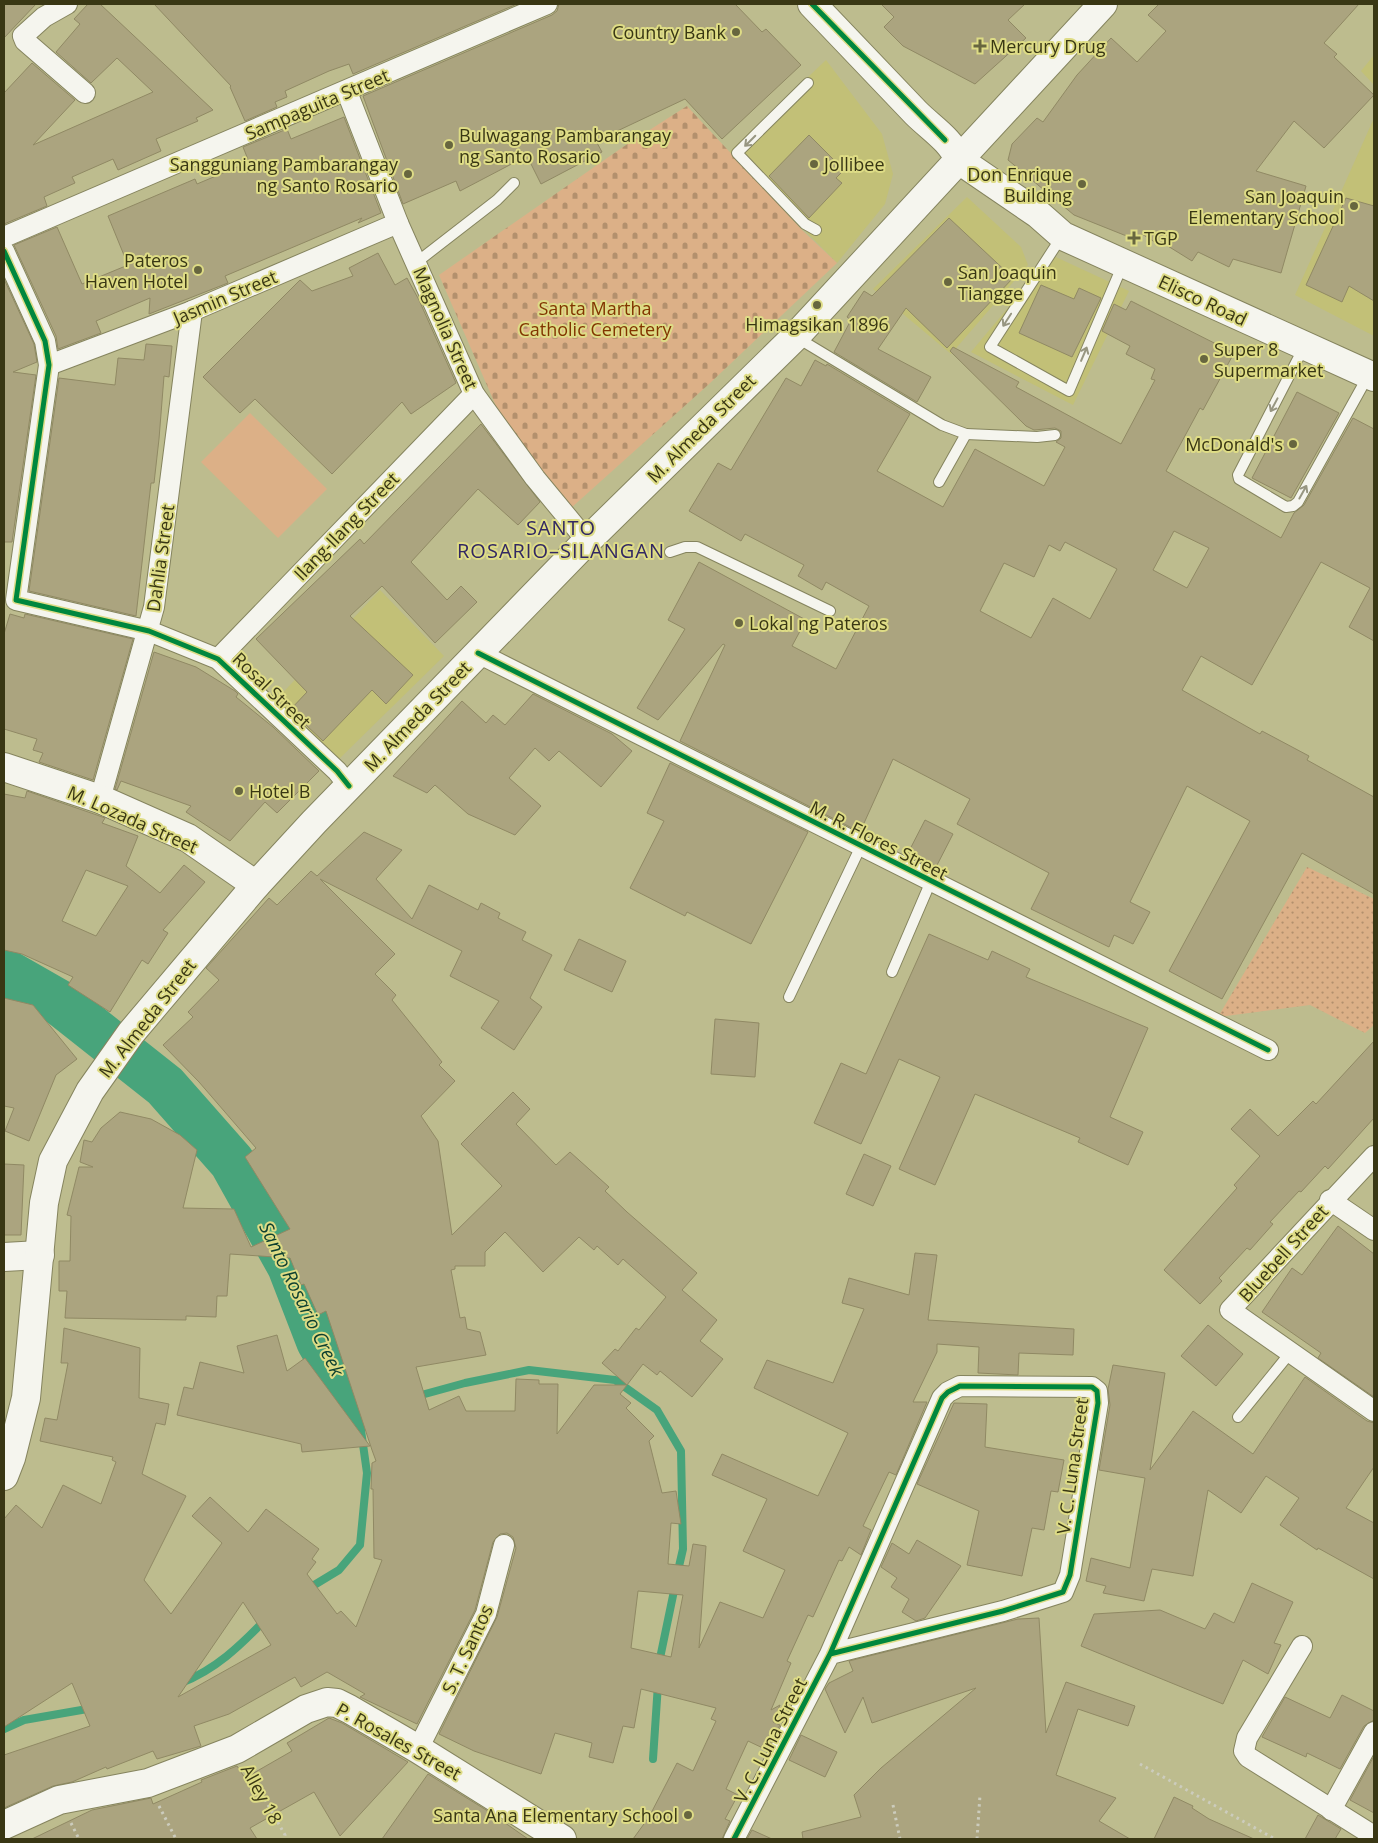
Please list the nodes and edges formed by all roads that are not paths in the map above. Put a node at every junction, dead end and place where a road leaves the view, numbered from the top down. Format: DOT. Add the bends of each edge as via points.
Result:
graph roads {
  1 [pos="67,4"];
  2 [pos="547,4"];
  3 [pos="812,4"];
  4 [pos="1103,4"];
  5 [pos="808,83"];
  6 [pos="347,92"];
  7 [pos="84,93"];
  8 [pos="959,160"];
  9 [pos="514,183"];
  10 [pos="1038,214"];
  11 [pos="398,223"];
  12 [pos="816,230"];
  13 [pos="1063,236"];
  14 [pos="4,237"];
  15 [pos="4,251"];
  16 [pos="417,262"];
  17 [pos="1123,263"];
  18 [pos="192,311"];
  19 [pos="795,337"];
  20 [pos="1304,346"];
  21 [pos="49,366"];
  22 [pos="1372,371"];
  23 [pos="474,394"];
  24 [pos="966,434"];
  25 [pos="1055,435"];
  26 [pos="939,482"];
  27 [pos="587,541"];
  28 [pos="670,552"];
  29 [pos="830,611"];
  30 [pos="149,631"];
  31 [pos="478,653"];
  32 [pos="218,658"];
  33 [pos="4,767"];
  34 [pos="349,786"];
  35 [pos="100,799"];
  36 [pos="861,846"];
  37 [pos="931,881"];
  38 [pos="256,885"];
  39 [pos="892,972"];
  40 [pos="789,997"];
  41 [pos="1268,1050"];
  42 [pos="1374,1156"];
  43 [pos="1330,1200"];
  44 [pos="1374,1230"];
  45 [pos="40,1255"];
  46 [pos="4,1257"];
  47 [pos="1290,1353"];
  48 [pos="1374,1411"];
  49 [pos="1238,1417"];
  50 [pos="4,1476"];
  51 [pos="504,1545"];
  52 [pos="1302,1646"];
  53 [pos="830,1654"];
  54 [pos="1374,1732"];
  55 [pos="418,1749"];
  56 [pos="1332,1810"];
  57 [pos="4,1825"];
  58 [pos="1374,1836"];
  59 [pos="562,1839"];
  60 [pos="734,1839"];
  1 -- 7 [label="street" via="23,36"];
  2 -- 6 [label="street, Sampaguita Street"];
  3 -- 8 [label="main road, Elisco Road" via="921,117 924,128 951,160"];
  4 -- 8 [label="main road, M. Almeda Street"];
  5 -- 12 [label="lane, one-way" via="737,153 805,224"];
  6 -- 11 [label="street, Magnolia Street"];
  6 -- 14 [label="street, Sampaguita Street"];
  8 -- 10 [label="main road, Elisco Road"];
  8 -- 19 [label="main road, M. Almeda Street"];
  9 -- 16 [label="lane"];
  10 -- 13 [label="main road, Elisco Road"];
  10 -- 22 [label="main road, Elisco Road" via="1063,219"];
  11 -- 16 [label="street, Magnolia Street"];
  11 -- 18 [label="street, Jasmin Street"];
  13 -- 17 [label="main road, Elisco Road"];
  13 -- 17 [label="lane, one-way" via="990,347 1069,391"];
  15 -- 21 [label="street" via="44,341"];
  16 -- 23 [label="street, Magnolia Street"];
  17 -- 20 [label="main road, Elisco Road"];
  18 -- 21 [label="street, Jasmin Street"];
  18 -- 30 [label="street, Dahlia Street"];
  19 -- 24 [label="lane" via="942,425"];
  19 -- 27 [label="main road, M. Almeda Street"];
  20 -- 22 [label="main road, Elisco Road"];
  20 -- 22 [label="lane, one-way" via="1238,475 1239,479 1286,507 1298,502"];
  21 -- 30 [label="street, Rosal Street" via="16,600"];
  23 -- 27 [label="street, Magnolia Street" via="535,478"];
  23 -- 32 [label="street, Ilang-Ilang Street"];
  24 -- 25 [label="lane"];
  24 -- 26 [label="lane"];
  27 -- 31 [label="main road, M. Almeda Street"];
  28 -- 29 [label="lane" via="697,547"];
  30 -- 32 [label="street, Rosal Street"];
  30 -- 35 [label="street, Dahlia Street"];
  31 -- 34 [label="main road, M. Almeda Street"];
  31 -- 36 [label="street, M. R. Flores Street"];
  32 -- 34 [label="street, Rosal Street"];
  33 -- 35 [label="main road, M. Lozada Street"];
  34 -- 38 [label="main road, M. Almeda Street"];
  35 -- 38 [label="main road, M. Lozada Street" via="188,838"];
  36 -- 37 [label="street, M. R. Flores Street"];
  36 -- 40 [label="lane"];
  37 -- 39 [label="lane"];
  37 -- 41 [label="street, M. R. Flores Street"];
  38 -- 45 [label="main road, M. Almeda Street" via="132,1033 90,1091 53,1161 44,1203"];
  42 -- 43 [label="street, Bluebell Street"];
  43 -- 44 [label="street"];
  43 -- 47 [label="street, Bluebell Street" via="1230,1310"];
  45 -- 46 [label="main road"];
  45 -- 50 [label="main road, M. Almeda Street" via="26,1398"];
  47 -- 48 [label="street, Bluebell Street"];
  47 -- 49 [label="lane"];
  51 -- 55 [label="street, S. T. Santos" via="486,1614"];
  52 -- 56 [label="street" via="1247,1738 1244,1751 1248,1757"];
  53 -- 53 [label="street, V. C. Luna Street" via="1003,1611 1063,1592 1072,1565 1098,1403 1097,1391 1092,1387 960,1386 948,1392 942,1398"];
  53 -- 60 [label="street, V. C. Luna Street"];
  54 -- 56 [label="street"];
  55 -- 57 [label="main road, P. Rosales Street" via="349,1709 327,1702 306,1709 237,1749 148,1783 59,1800"];
  55 -- 59 [label="main road, P. Rosales Street"];
  56 -- 58 [label="street"];
}
